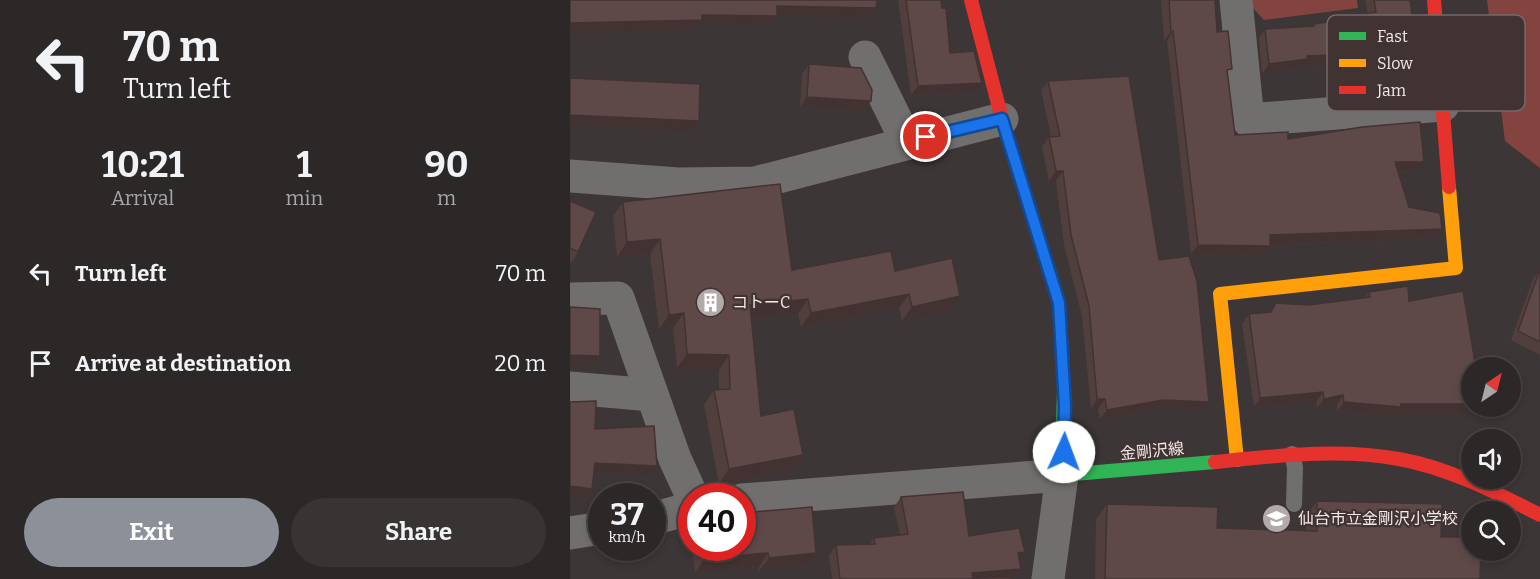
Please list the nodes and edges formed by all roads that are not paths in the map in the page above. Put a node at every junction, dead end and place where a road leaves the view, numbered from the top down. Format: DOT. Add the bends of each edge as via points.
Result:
graph roads {
  1 [pos="971,0"];
  2 [pos="1236,0"];
  3 [pos="1434,0"];
  4 [pos="1435,15"];
  5 [pos="865,57"];
  6 [pos="1365,111"];
  7 [pos="1443,111"];
  8 [pos="1002,119"];
  9 [pos="908,142"];
  10 [pos="570,176"];
  11 [pos="570,299"];
  12 [pos="570,388"];
  13 [pos="652,395"];
  14 [pos="1292,454"];
  15 [pos="1237,460"];
  16 [pos="1062,476"];
  17 [pos="686,483"];
  18 [pos="756,499"];
  19 [pos="1294,504"];
  20 [pos="1540,516"];
  21 [pos="588,530"];
  22 [pos="570,533"];
  23 [pos="1048,579"];
  1 -- 8 [label="street"];
  2 -- 6 [label="street" via="1248,120"];
  3 -- 4 [label="street"];
  5 -- 9 [label="street"];
  7 -- 15 [label="street" via="1456,268 1220,294"];
  8 -- 9 [label="street"];
  8 -- 16 [label="street" via="1059,303 1065,406"];
  9 -- 10 [label="street" via="755,183 678,184"];
  11 -- 13 [label="street" via="618,298"];
  12 -- 13 [label="street"];
  13 -- 17 [label="street"];
  14 -- 15 [label="street, 金剛沢線"];
  14 -- 19 [label="lane"];
  14 -- 20 [label="street, 金剛沢線" via="1401,459 1459,477"];
  15 -- 16 [label="street, 金剛沢線"];
  16 -- 18 [label="street"];
  16 -- 23 [label="street"];
  21 -- 22 [label="street"];
}
